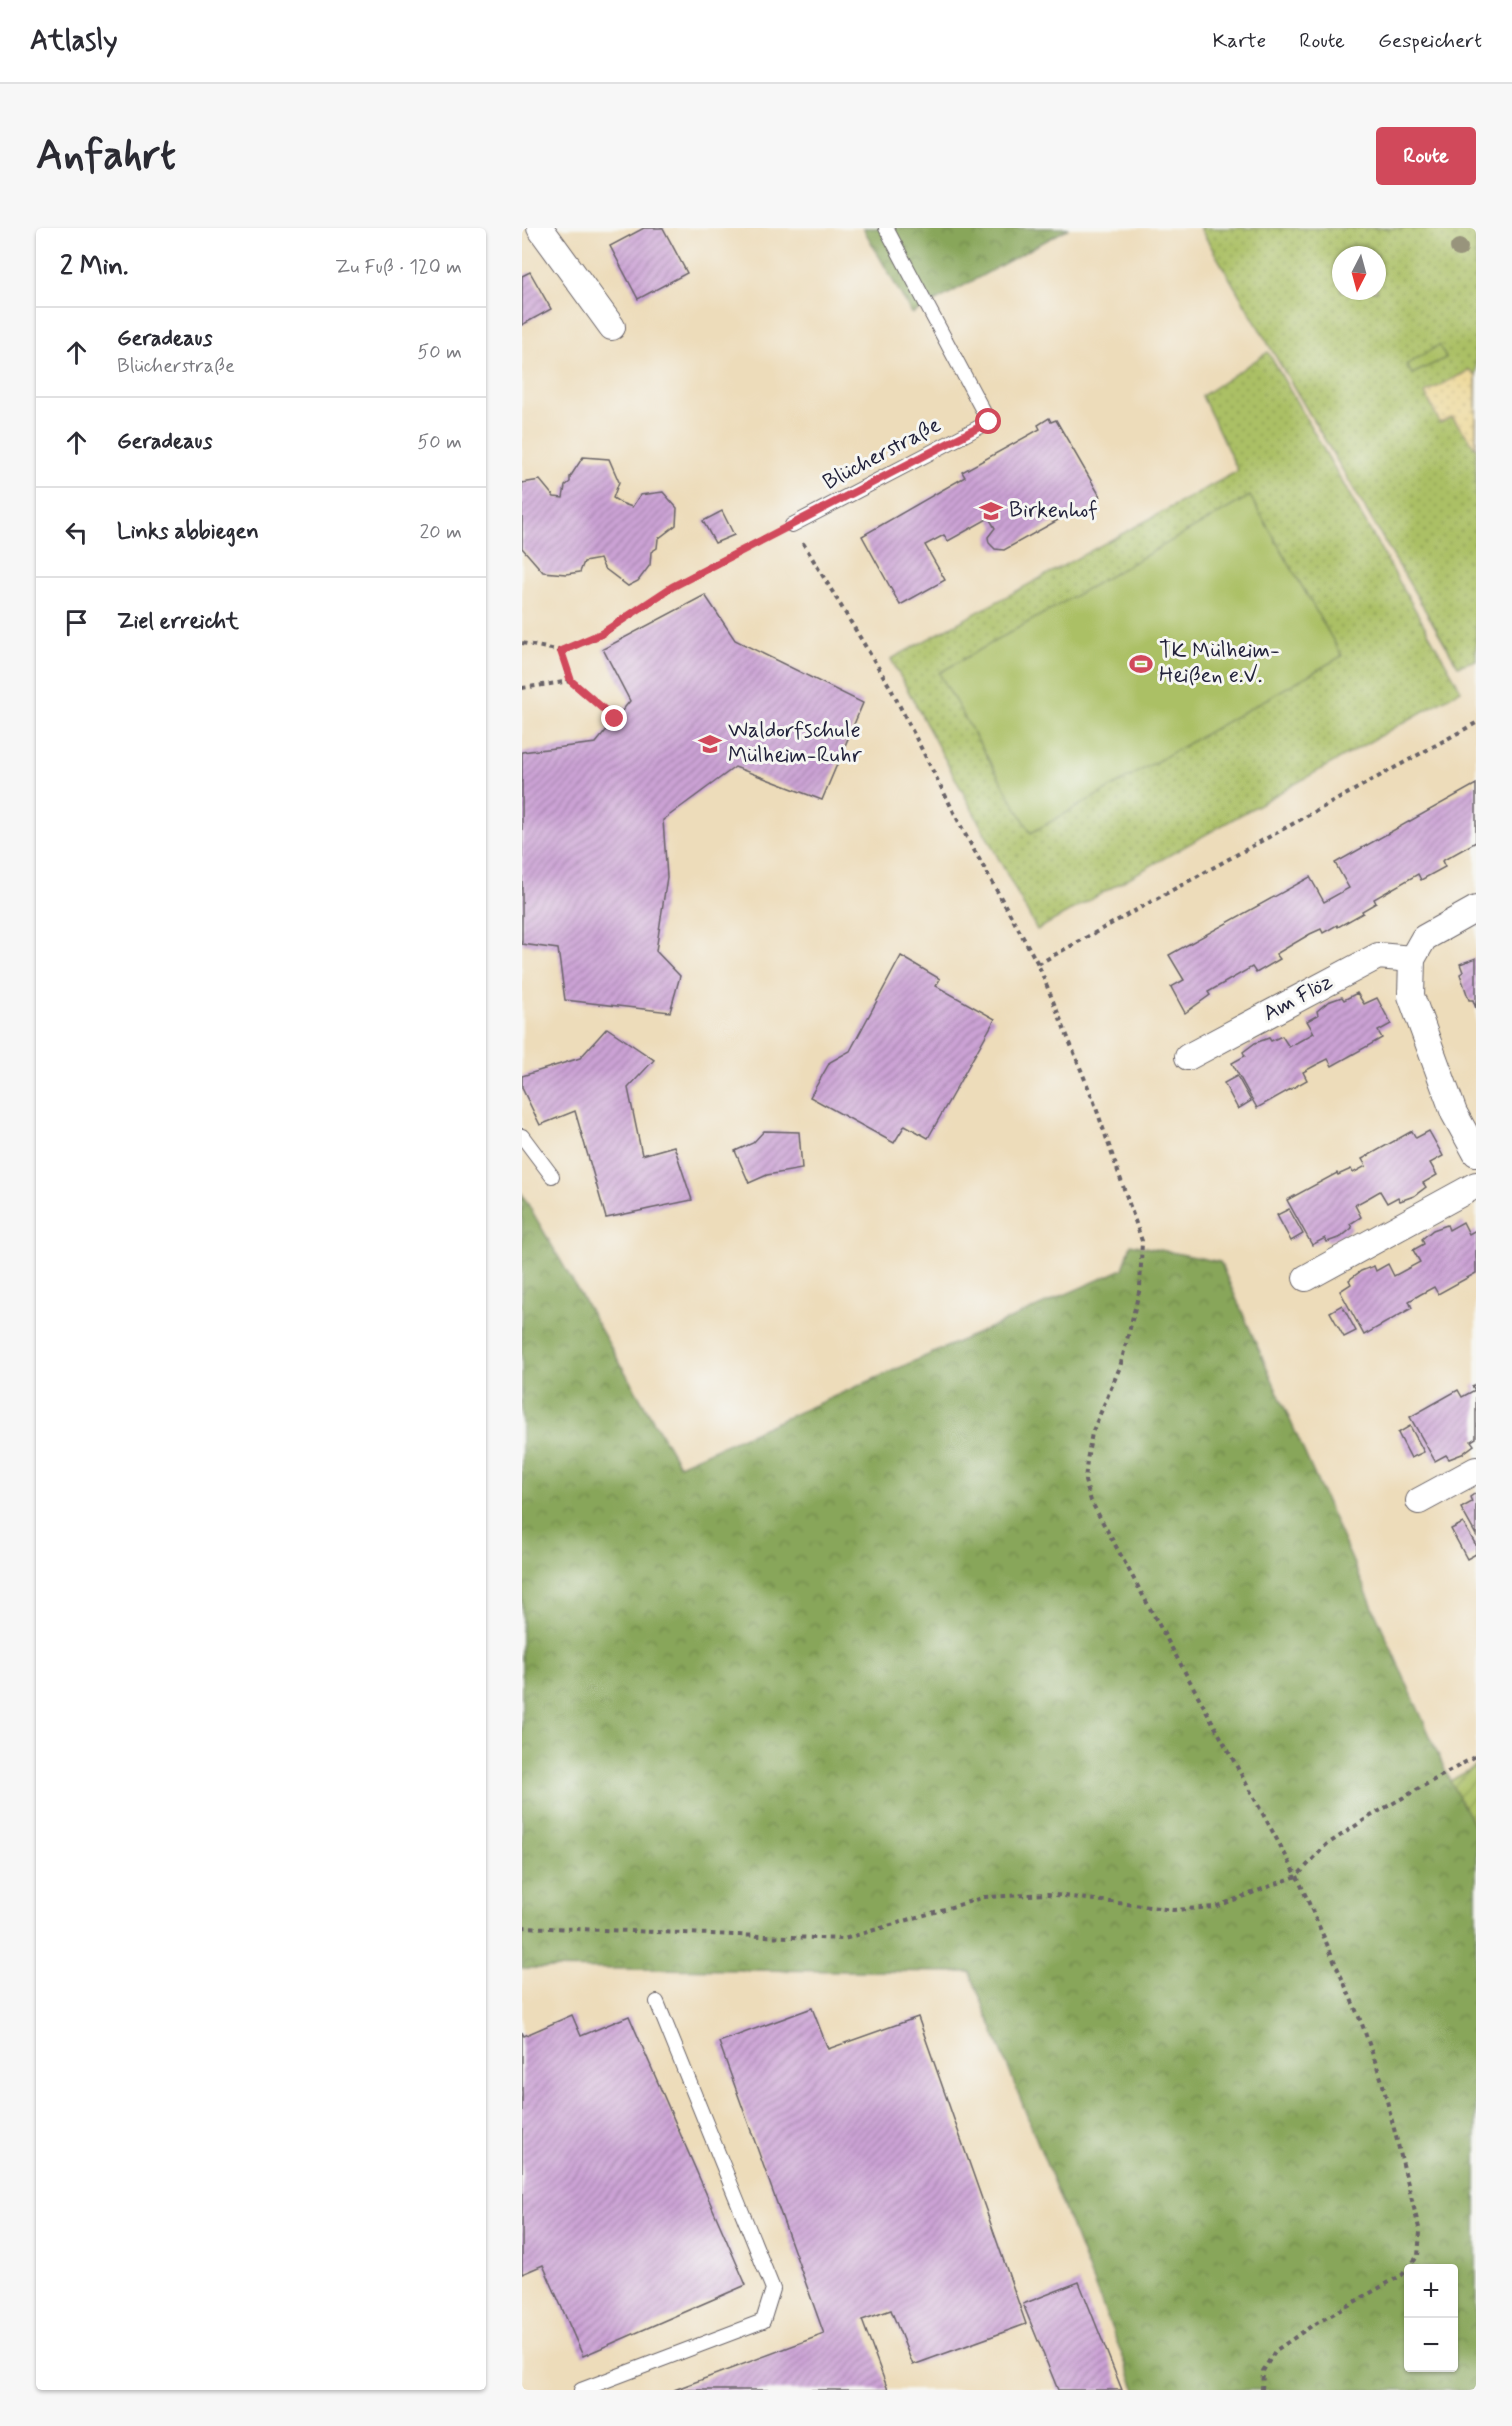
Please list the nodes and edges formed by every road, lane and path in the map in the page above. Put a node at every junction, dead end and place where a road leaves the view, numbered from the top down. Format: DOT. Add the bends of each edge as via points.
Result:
graph roads {
  1 [pos="540,228"];
  2 [pos="886,228"];
  3 [pos="612,327"];
  4 [pos="792,525"];
  5 [pos="522,643"];
  6 [pos="561,651"];
  7 [pos="571,681"];
  8 [pos="522,688"];
  9 [pos="615,719"];
  10 [pos="1476,723"];
  11 [pos="1476,909"];
  12 [pos="1412,959"];
  13 [pos="1038,964"];
  14 [pos="1188,1057"];
  15 [pos="522,1136"];
  16 [pos="1476,1153"];
  17 [pos="552,1176"];
  18 [pos="1476,1185"];
  19 [pos="1306,1278"];
  20 [pos="1476,1470"];
  21 [pos="1419,1501"];
  22 [pos="1476,1756"];
  23 [pos="1297,1876"];
  24 [pos="522,1927"];
  25 [pos="657,2002"];
  26 [pos="581,2390"];
  27 [pos="1262,2390"];
  1 -- 3 [label="street"];
  2 -- 4 [label="lane, Blücherstraße" via="989,422"];
  4 -- 6 [label="path" via="672,587 601,634"];
  4 -- 13 [label="path" via="890,687 965,834"];
  5 -- 6 [label="path"];
  6 -- 7 [label="path"];
  7 -- 8 [label="path"];
  7 -- 9 [label="path"];
  10 -- 13 [label="path"];
  11 -- 12 [label="street" via="1424,938"];
  12 -- 14 [label="street, Am Flöz" via="1378,956"];
  12 -- 16 [label="street" via="1411,996 1454,1113"];
  13 -- 23 [label="path" via="1094,1102 1142,1241 1140,1288 1133,1318 1120,1367 1092,1433 1085,1481 1096,1511"];
  15 -- 17 [label="lane"];
  18 -- 19 [label="street"];
  20 -- 21 [label="street"];
  22 -- 23 [label="path" via="1326,1845"];
  23 -- 24 [label="path" via="1215,1906 1173,1910 1048,1894 985,1897 844,1939"];
  23 -- 27 [label="path" via="1383,2080 1420,2232 1418,2256 1402,2275 1275,2351 1263,2371"];
  25 -- 26 [label="lane" via="773,2289 763,2321"];
}
